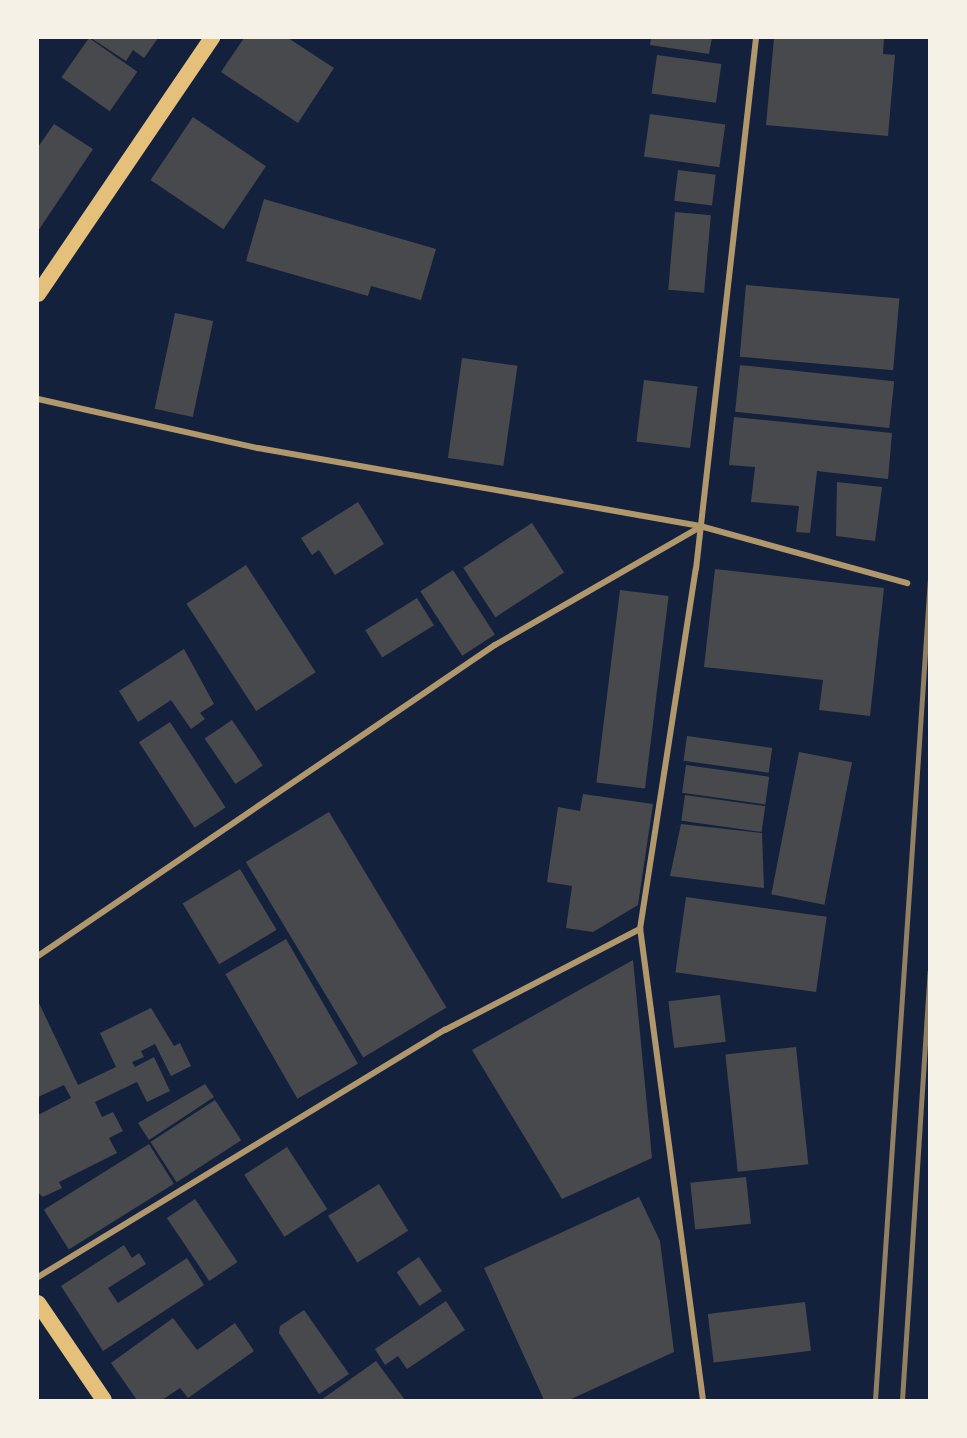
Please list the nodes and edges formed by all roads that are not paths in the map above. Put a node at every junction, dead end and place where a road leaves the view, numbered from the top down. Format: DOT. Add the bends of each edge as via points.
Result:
graph roads {
  1 [pos="213,38"];
  2 [pos="756,38"];
  3 [pos="38,294"];
  4 [pos="38,399"];
  5 [pos="700,526"];
  6 [pos="907,583"];
  7 [pos="640,929"];
  8 [pos="38,956"];
  9 [pos="38,1277"];
  10 [pos="38,1303"];
  11 [pos="104,1401"];
  12 [pos="704,1401"];
  1 -- 3 [label="highway"];
  2 -- 5 [label="street"];
  4 -- 5 [label="street" via="258,448"];
  5 -- 6 [label="street"];
  5 -- 7 [label="street"];
  5 -- 8 [label="street" via="495,645"];
  7 -- 9 [label="street" via="445,1030"];
  7 -- 12 [label="street"];
  10 -- 11 [label="highway"];
}
